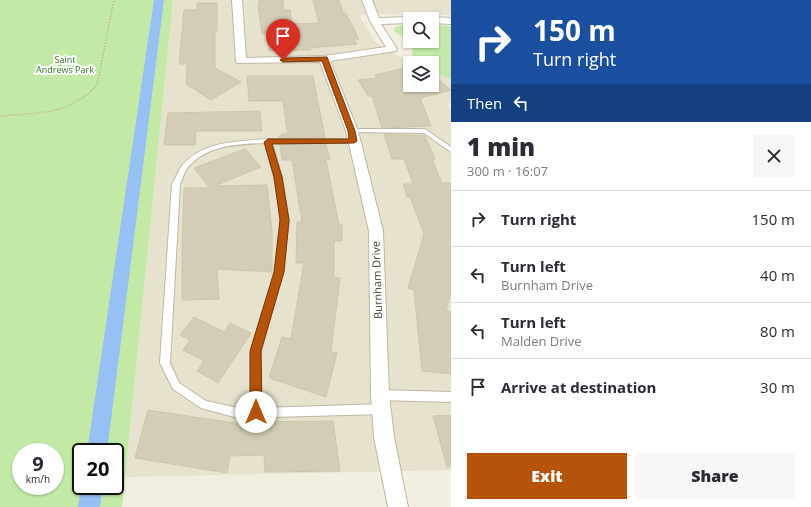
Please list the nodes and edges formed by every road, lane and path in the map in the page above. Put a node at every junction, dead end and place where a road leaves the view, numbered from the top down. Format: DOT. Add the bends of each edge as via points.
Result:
graph roads {
  1 [pos="114,0"];
  2 [pos="237,0"];
  3 [pos="367,0"];
  4 [pos="403,20"];
  5 [pos="439,20"];
  6 [pos="451,21"];
  7 [pos="375,22"];
  8 [pos="324,59"];
  9 [pos="0,116"];
  10 [pos="353,136"];
  11 [pos="268,142"];
  12 [pos="451,150"];
  13 [pos="451,397"];
  14 [pos="381,402"];
  15 [pos="256,412"];
  16 [pos="398,507"];
  1 -- 9 [label="path" via="97,85 90,94 82,102 56,111"];
  2 -- 8 [label="street" via="241,61"];
  3 -- 7 [label="street"];
  4 -- 7 [label="street"];
  5 -- 6 [label="street"];
  7 -- 8 [label="street" via="392,49"];
  8 -- 10 [label="street, Burnham Drive"];
  10 -- 11 [label="lane"];
  10 -- 12 [label="lane" via="425,131"];
  10 -- 14 [label="street, Burnham Drive" via="376,231"];
  11 -- 15 [label="lane" via="278,177 285,220 279,272 256,351"];
  11 -- 15 [label="lane" via="238,142 214,147 195,157 180,171 176,184 165,363 176,386 204,405 238,413"];
  13 -- 14 [label="lane"];
  14 -- 15 [label="lane"];
  14 -- 16 [label="street, Burnham Drive" via="384,437"];
}
